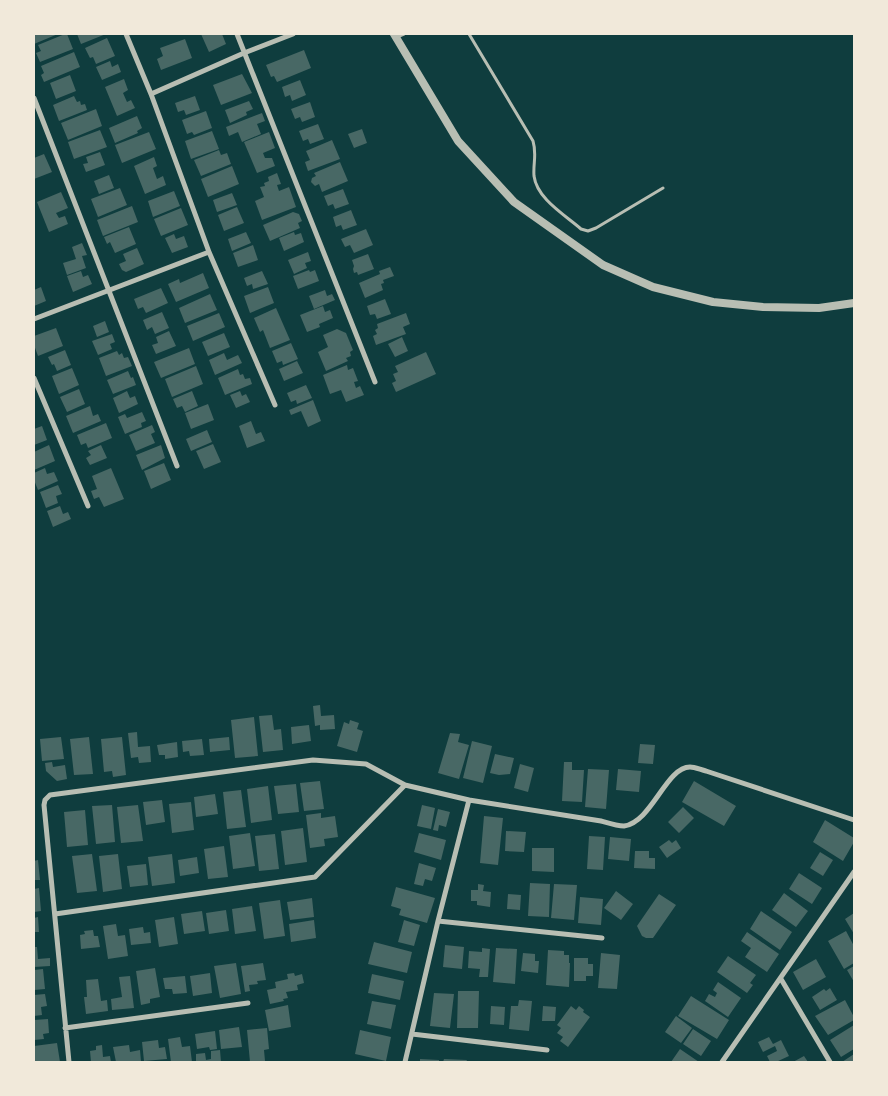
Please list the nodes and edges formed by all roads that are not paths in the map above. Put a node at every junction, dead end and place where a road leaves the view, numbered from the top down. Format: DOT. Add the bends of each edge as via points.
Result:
graph roads {
  1 [pos="126,34"];
  2 [pos="237,34"];
  3 [pos="293,34"];
  4 [pos="469,34"];
  5 [pos="398,35"];
  6 [pos="244,53"];
  7 [pos="151,94"];
  8 [pos="34,98"];
  9 [pos="663,188"];
  10 [pos="209,252"];
  11 [pos="109,291"];
  12 [pos="854,303"];
  13 [pos="34,319"];
  14 [pos="34,378"];
  15 [pos="375,382"];
  16 [pos="275,406"];
  17 [pos="177,466"];
  18 [pos="88,506"];
  19 [pos="405,785"];
  20 [pos="469,800"];
  21 [pos="854,820"];
  22 [pos="854,873"];
  23 [pos="55,914"];
  24 [pos="438,921"];
  25 [pos="602,938"];
  26 [pos="782,979"];
  27 [pos="248,1003"];
  28 [pos="65,1028"];
  29 [pos="412,1034"];
  30 [pos="547,1050"];
  31 [pos="69,1062"];
  32 [pos="405,1062"];
  33 [pos="722,1062"];
  34 [pos="830,1062"];
  1 -- 7 [label="street"];
  2 -- 6 [label="street"];
  3 -- 6 [label="street"];
  4 -- 9 [label="lane" via="532,141 536,151 535,182 544,197 581,229 596,228"];
  5 -- 12 [label="street" via="458,141 514,202 603,265 653,287 713,302 810,308"];
  6 -- 7 [label="street"];
  6 -- 15 [label="street"];
  7 -- 10 [label="street"];
  8 -- 11 [label="street"];
  10 -- 11 [label="street"];
  10 -- 16 [label="street"];
  11 -- 13 [label="street"];
  11 -- 17 [label="street"];
  14 -- 18 [label="street"];
  19 -- 20 [label="street"];
  19 -- 23 [label="street" via="315,877"];
  19 -- 23 [label="street" via="366,764 314,760 50,795 44,805"];
  20 -- 21 [label="street" via="623,826 642,817 676,774 689,767"];
  20 -- 24 [label="street"];
  22 -- 26 [label="street"];
  23 -- 28 [label="street"];
  24 -- 25 [label="street"];
  24 -- 29 [label="street"];
  26 -- 33 [label="street"];
  26 -- 34 [label="street"];
  27 -- 28 [label="street"];
  28 -- 31 [label="street"];
  29 -- 30 [label="street"];
  29 -- 32 [label="street"];
}
